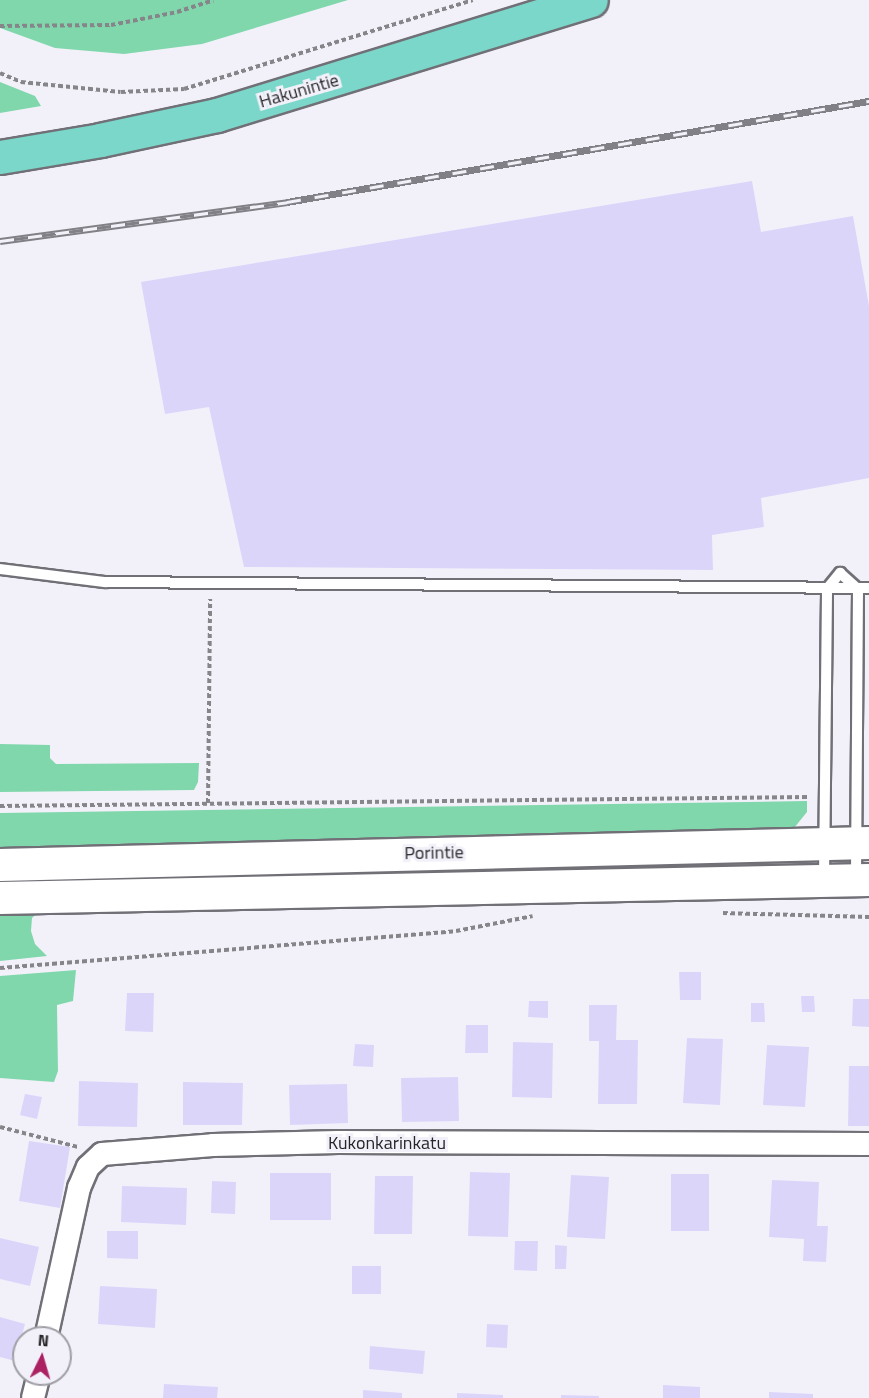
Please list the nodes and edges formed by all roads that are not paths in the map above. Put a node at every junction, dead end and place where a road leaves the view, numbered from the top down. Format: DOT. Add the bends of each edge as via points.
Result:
graph roads {
  1 [pos="591,0"];
  2 [pos="0,157"];
  3 [pos="0,569"];
  4 [pos="826,589"];
  5 [pos="863,589"];
  6 [pos="863,844"];
  7 [pos="824,845"];
  8 [pos="0,865"];
  9 [pos="824,880"];
  10 [pos="863,880"];
  11 [pos="0,898"];
  12 [pos="869,1144"];
  13 [pos="49,1326"];
  1 -- 2 [label="highway, Hakunintie" via="217,115"];
  3 -- 4 [label="lane" via="105,582"];
  4 -- 5 [label="lane"];
  4 -- 5 [label="lane" via="840,573"];
  4 -- 7 [label="lane"];
  5 -- 6 [label="lane"];
  6 -- 7 [label="main road, Porintie"];
  6 -- 10 [label="lane"];
  7 -- 8 [label="main road, Porintie"];
  7 -- 9 [label="lane"];
  9 -- 10 [label="main road, Porintie"];
  9 -- 11 [label="main road, Porintie"];
  12 -- 13 [label="street, Kukonkarinkatu" via="338,1142 213,1145 102,1154 88,1167 78,1188"];
}
